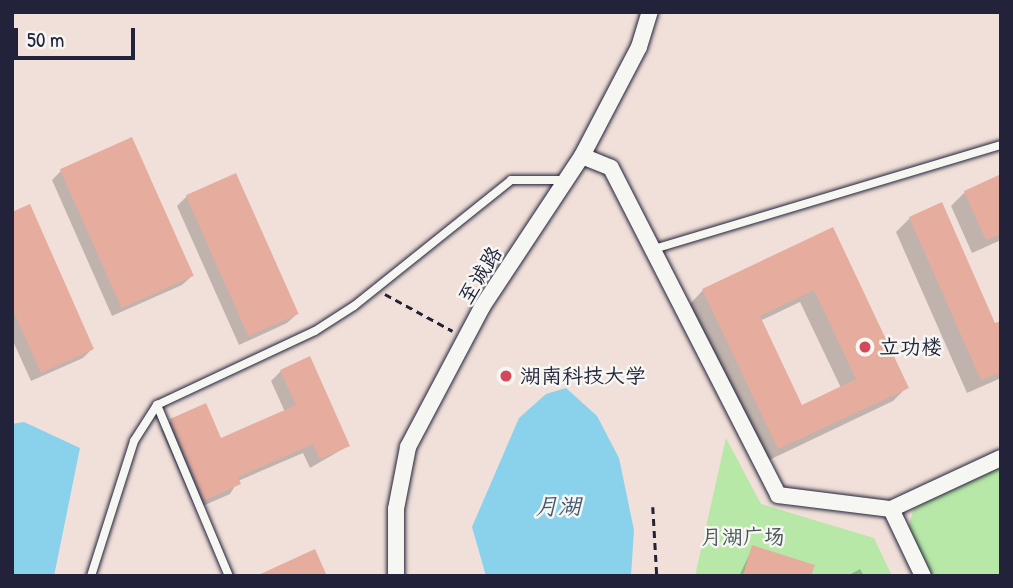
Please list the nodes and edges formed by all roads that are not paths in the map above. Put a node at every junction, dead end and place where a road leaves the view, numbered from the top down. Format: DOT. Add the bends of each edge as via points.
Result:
graph roads {
  1 [pos="650,12"];
  2 [pos="1001,145"];
  3 [pos="582,156"];
  4 [pos="568,180"];
  5 [pos="654,249"];
  6 [pos="157,405"];
  7 [pos="1001,458"];
  8 [pos="891,509"];
  9 [pos="91,576"];
  10 [pos="229,576"];
  11 [pos="396,576"];
  12 [pos="923,576"];
  1 -- 3 [label="street, 至诚路" via="639,47"];
  2 -- 5 [label="lane"];
  3 -- 4 [label="street, 至诚路"];
  3 -- 5 [label="street" via="611,168"];
  4 -- 6 [label="lane" via="511,180 315,331"];
  4 -- 11 [label="street, 至诚路" via="482,307 408,447 396,509"];
  5 -- 8 [label="street" via="778,495"];
  6 -- 9 [label="lane" via="134,441"];
  6 -- 10 [label="lane"];
  7 -- 8 [label="street"];
  8 -- 12 [label="street"];
}
